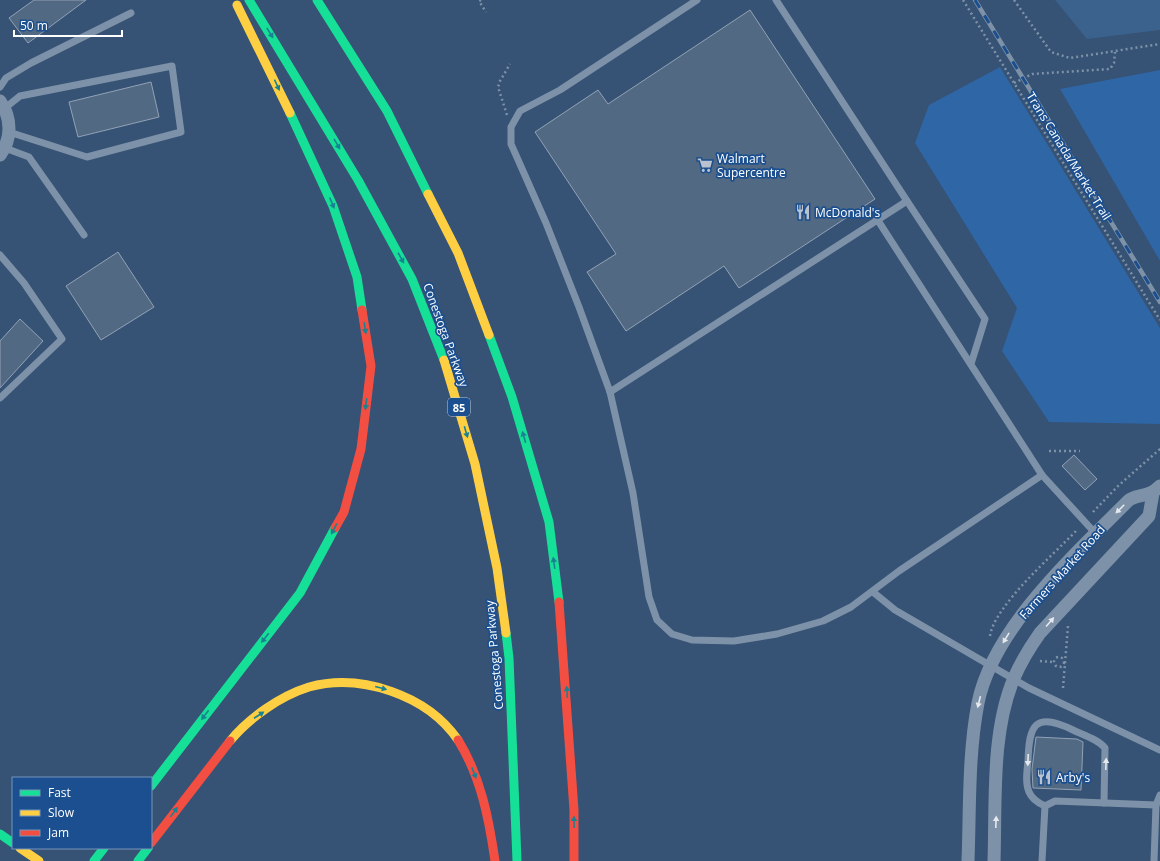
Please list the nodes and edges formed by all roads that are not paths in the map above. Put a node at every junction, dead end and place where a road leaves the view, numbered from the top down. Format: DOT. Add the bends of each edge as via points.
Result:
graph roads {
  1 [pos="234,0"];
  2 [pos="249,0"];
  3 [pos="317,0"];
  4 [pos="697,0"];
  5 [pos="776,0"];
  6 [pos="131,13"];
  7 [pos="0,87"];
  8 [pos="2,105"];
  9 [pos="9,132"];
  10 [pos="2,152"];
  11 [pos="907,201"];
  12 [pos="877,219"];
  13 [pos="84,235"];
  14 [pos="0,256"];
  15 [pos="971,364"];
  16 [pos="610,392"];
  17 [pos="0,398"];
  18 [pos="1042,475"];
  19 [pos="1157,490"];
  20 [pos="1096,534"];
  21 [pos="873,592"];
  22 [pos="991,665"];
  23 [pos="1014,678"];
  24 [pos="1160,750"];
  25 [pos="152,785"];
  26 [pos="1160,795"];
  27 [pos="1104,803"];
  28 [pos="1156,805"];
  29 [pos="1044,806"];
  30 [pos="0,834"];
  31 [pos="12,842"];
  32 [pos="152,842"];
  33 [pos="21,849"];
  34 [pos="103,849"];
  35 [pos="147,849"];
  36 [pos="39,861"];
  37 [pos="94,861"];
  38 [pos="138,861"];
  39 [pos="495,861"];
  40 [pos="517,861"];
  41 [pos="574,861"];
  42 [pos="968,861"];
  43 [pos="994,861"];
  44 [pos="1042,861"];
  45 [pos="1154,861"];
  1 -- 25 [label="main road, one-way" via="269,67 333,206 357,277 371,366 361,449 344,512 300,593"];
  2 -- 40 [label="main road, Conestoga Parkway / 85, one-way" via="358,180 412,278 450,376 475,464 497,568 509,658"];
  41 -- 3 [label="main road, one-way" via="574,810 557,580 549,522 512,396 458,253 387,111"];
  4 -- 16 [label="lane" via="560,90 520,111 511,127 511,144 549,230"];
  5 -- 11 [label="lane"];
  6 -- 7 [label="lane" via="6,78"];
  8 -- 9 [label="street" via="9,122"];
  8 -- 9 [label="lane" via="20,96 172,66 181,132 87,156"];
  9 -- 10 [label="street"];
  10 -- 13 [label="lane" via="29,157"];
  11 -- 12 [label="lane"];
  11 -- 15 [label="lane" via="985,319"];
  12 -- 15 [label="lane"];
  12 -- 16 [label="lane"];
  14 -- 17 [label="lane" via="24,283 62,339"];
  15 -- 18 [label="lane"];
  16 -- 21 [label="lane" via="630,479 649,597 657,620 672,634 692,640 734,641 777,634 824,622"];
  18 -- 20 [label="lane"];
  18 -- 21 [label="lane" via="899,571"];
  19 -- 20 [label="street, Farmers Market Road, one-way" via="1130,499"];
  23 -- 19 [label="street, Farmers Market Road, one-way" via="1040,633 1149,516"];
  20 -- 22 [label="street, Farmers Market Road, one-way" via="1033,600"];
  21 -- 22 [label="lane" via="895,610"];
  22 -- 23 [label="lane"];
  22 -- 42 [label="street, Farmers Market Road, one-way" via="978,702 974,731"];
  23 -- 24 [label="lane" via="1029,688"];
  43 -- 23 [label="street, Farmers Market Road, one-way" via="998,755 1005,711"];
  26 -- 28 [label="lane"];
  27 -- 28 [label="lane"];
  27 -- 29 [label="lane" via="1055,801"];
  27 -- 29 [label="lane, one-way" via="1105,748 1098,742 1057,723 1046,721 1036,725 1029,737 1027,784 1032,798"];
  28 -- 45 [label="lane"];
  29 -- 44 [label="lane"];
  30 -- 31 [label="main road"];
  32 -- 39 [label="main road, one-way" via="209,765 244,726 281,701 310,687 344,683 372,686 394,692 418,704 456,738 473,769 487,811"];
  33 -- 36 [label="main road"];
  34 -- 37 [label="main road"];
  35 -- 38 [label="main road"];
}
